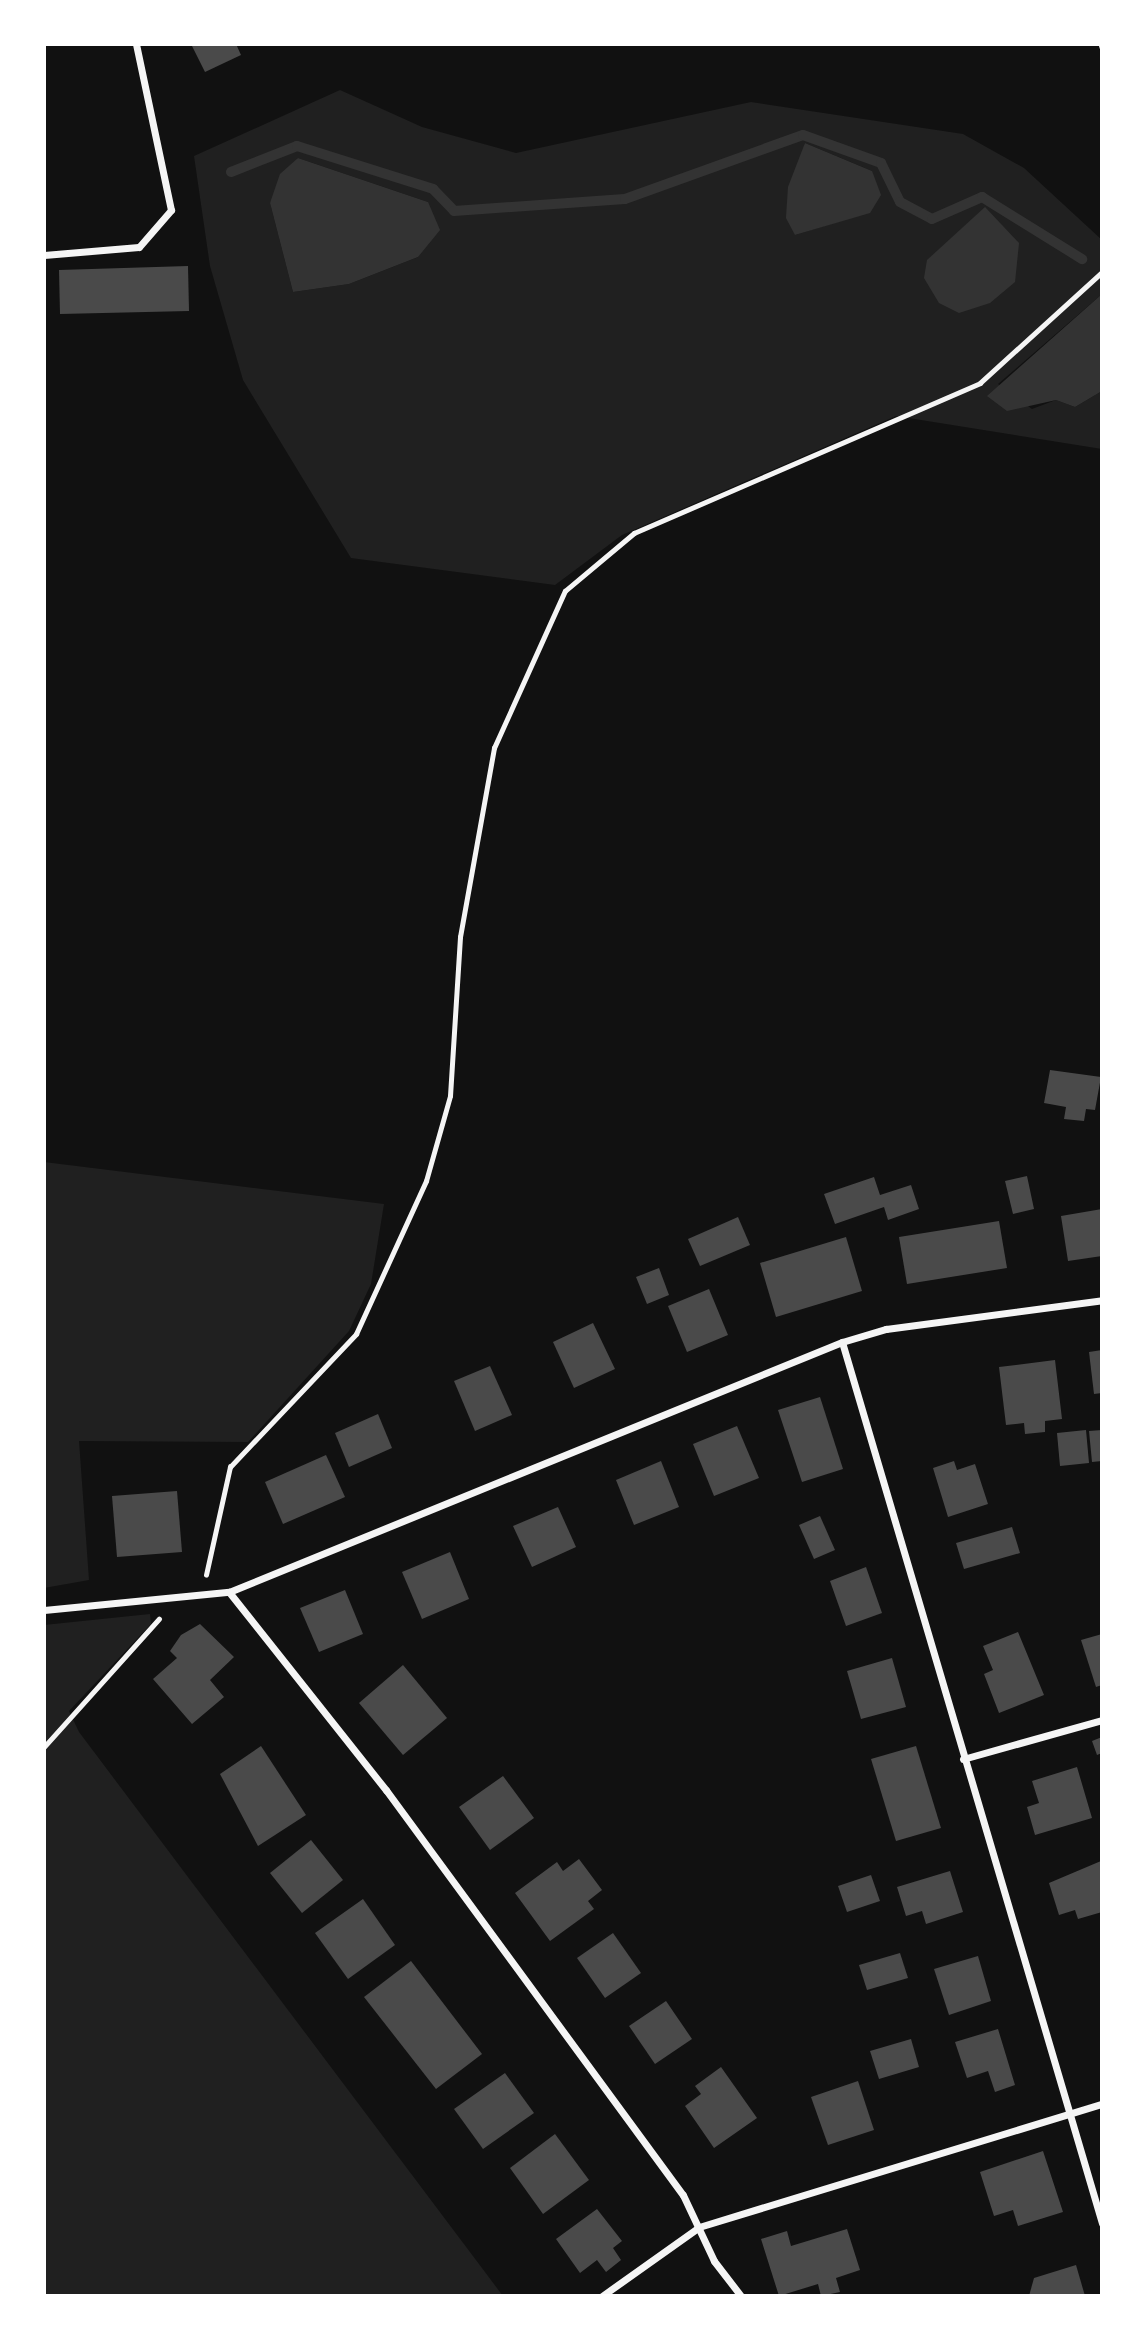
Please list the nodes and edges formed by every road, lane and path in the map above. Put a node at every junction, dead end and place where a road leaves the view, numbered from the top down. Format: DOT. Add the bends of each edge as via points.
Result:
graph roads {
  1 [pos="136,44"];
  2 [pos="44,255"];
  3 [pos="1102,272"];
  4 [pos="1102,1300"];
  5 [pos="842,1342"];
  6 [pos="229,1592"];
  7 [pos="208,1593"];
  8 [pos="171,1596"];
  9 [pos="44,1609"];
  10 [pos="1102,1720"];
  11 [pos="44,1747"];
  12 [pos="964,1759"];
  13 [pos="1102,2104"];
  14 [pos="1068,2114"];
  15 [pos="1102,2223"];
  16 [pos="699,2227"];
  17 [pos="602,2296"];
  18 [pos="741,2296"];
  1 -- 2 [label="street" via="171,209 139,247"];
  3 -- 7 [label="path" via="980,383 634,533 565,591 494,748 460,937 450,1096 426,1181 356,1334 230,1467 206,1575"];
  4 -- 5 [label="street" via="886,1329"];
  5 -- 6 [label="street"];
  5 -- 12 [label="street"];
  6 -- 7 [label="street"];
  6 -- 16 [label="street" via="386,1790 683,2195"];
  7 -- 8 [label="street"];
  8 -- 9 [label="street"];
  8 -- 11 [label="path" via="138,1646"];
  10 -- 12 [label="street"];
  12 -- 14 [label="street"];
  13 -- 14 [label="street"];
  14 -- 15 [label="street"];
  14 -- 16 [label="street"];
  16 -- 17 [label="street"];
  16 -- 18 [label="street"];
}
